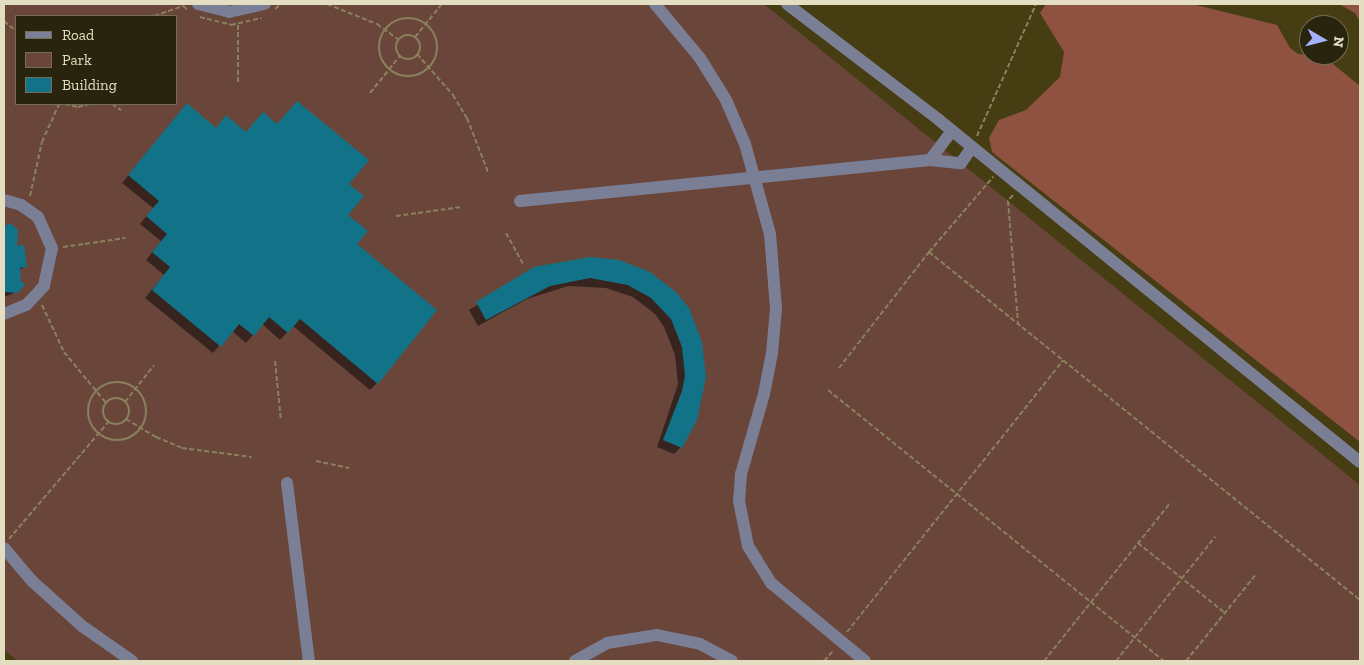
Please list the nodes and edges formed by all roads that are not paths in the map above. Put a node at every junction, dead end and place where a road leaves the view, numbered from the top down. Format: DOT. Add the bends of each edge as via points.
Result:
graph roads {
  1 [pos="198,4"];
  2 [pos="265,4"];
  3 [pos="654,4"];
  4 [pos="787,4"];
  5 [pos="952,131"];
  6 [pos="972,147"];
  7 [pos="930,160"];
  8 [pos="755,178"];
  9 [pos="4,200"];
  10 [pos="520,201"];
  11 [pos="4,314"];
  12 [pos="1360,462"];
  13 [pos="287,483"];
  14 [pos="4,547"];
  15 [pos="132,661"];
  16 [pos="309,661"];
  17 [pos="575,661"];
  18 [pos="732,661"];
  19 [pos="865,661"];
  1 -- 2 [label="street" via="229,12"];
  3 -- 8 [label="street" via="700,58 726,100"];
  4 -- 5 [label="street"];
  5 -- 6 [label="street"];
  5 -- 7 [label="street"];
  6 -- 7 [label="street" via="961,163"];
  6 -- 12 [label="street"];
  7 -- 8 [label="street"];
  8 -- 10 [label="street"];
  8 -- 19 [label="street" via="770,234 776,309 764,394 741,474 739,501 742,525 748,546 771,583"];
  9 -- 11 [label="street" via="21,204 38,217 52,248 49,274 40,292 26,305"];
  13 -- 16 [label="street"];
  14 -- 15 [label="street" via="32,581 82,626"];
  17 -- 18 [label="street" via="606,643 657,635 700,644"];
}
